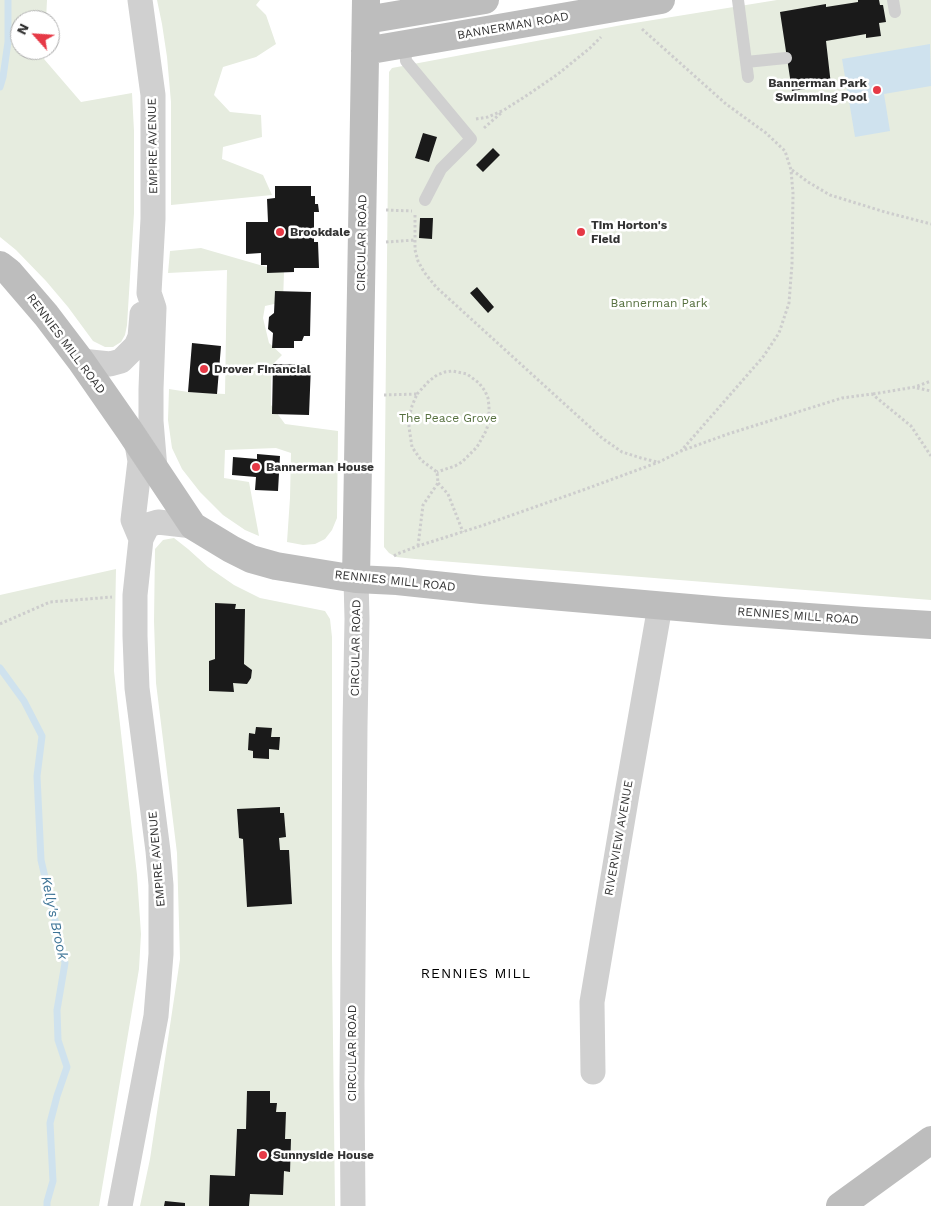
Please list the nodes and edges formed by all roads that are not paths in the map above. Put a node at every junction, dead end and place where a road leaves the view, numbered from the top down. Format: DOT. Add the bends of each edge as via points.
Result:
graph roads {
  1 [pos="140,0"];
  2 [pos="485,0"];
  3 [pos="661,0"];
  4 [pos="738,0"];
  5 [pos="366,10"];
  6 [pos="404,45"];
  7 [pos="365,51"];
  8 [pos="786,58"];
  9 [pos="746,62"];
  10 [pos="748,77"];
  11 [pos="425,200"];
  12 [pos="0,264"];
  13 [pos="150,293"];
  14 [pos="81,361"];
  15 [pos="137,444"];
  16 [pos="155,469"];
  17 [pos="193,526"];
  18 [pos="141,539"];
  19 [pos="356,579"];
  20 [pos="660,606"];
  21 [pos="931,625"];
  22 [pos="593,1072"];
  23 [pos="931,1140"];
  24 [pos="120,1206"];
  25 [pos="353,1206"];
  26 [pos="840,1206"];
  1 -- 13 [label="street, EMPIRE AVENUE" via="153,95"];
  2 -- 5 [label="street"];
  3 -- 6 [label="street, BANNERMAN ROAD"];
  4 -- 9 [label="lane"];
  5 -- 7 [label="street, CIRCULAR ROAD"];
  6 -- 7 [label="street, BANNERMAN ROAD"];
  6 -- 11 [label="lane" via="406,61 471,139 441,169"];
  7 -- 19 [label="street, CIRCULAR ROAD"];
  8 -- 9 [label="lane"];
  9 -- 10 [label="lane"];
  12 -- 14 [label="street, RENNIES MILL ROAD" via="46,315"];
  13 -- 14 [label="street, EMPIRE AVENUE" via="143,307 140,337 129,354 110,364"];
  13 -- 16 [label="street, EMPIRE AVENUE" via="154,308 151,421"];
  14 -- 15 [label="street, RENNIES MILL ROAD"];
  15 -- 16 [label="street, RENNIES MILL ROAD"];
  15 -- 18 [label="street, EMPIRE AVENUE" via="140,461 133,520"];
  16 -- 17 [label="street, RENNIES MILL ROAD"];
  17 -- 18 [label="street" via="158,522 148,526"];
  17 -- 19 [label="street, RENNIES MILL ROAD" via="251,559"];
  18 -- 24 [label="street, EMPIRE AVENUE" via="136,595 137,688 158,851 161,954 156,1016"];
  19 -- 20 [label="street, RENNIES MILL ROAD"];
  19 -- 25 [label="street, CIRCULAR ROAD"];
  20 -- 21 [label="street, RENNIES MILL ROAD"];
  20 -- 22 [label="street, RIVERVIEW AVENUE" via="592,1002"];
  23 -- 26 [label="street"];
}
